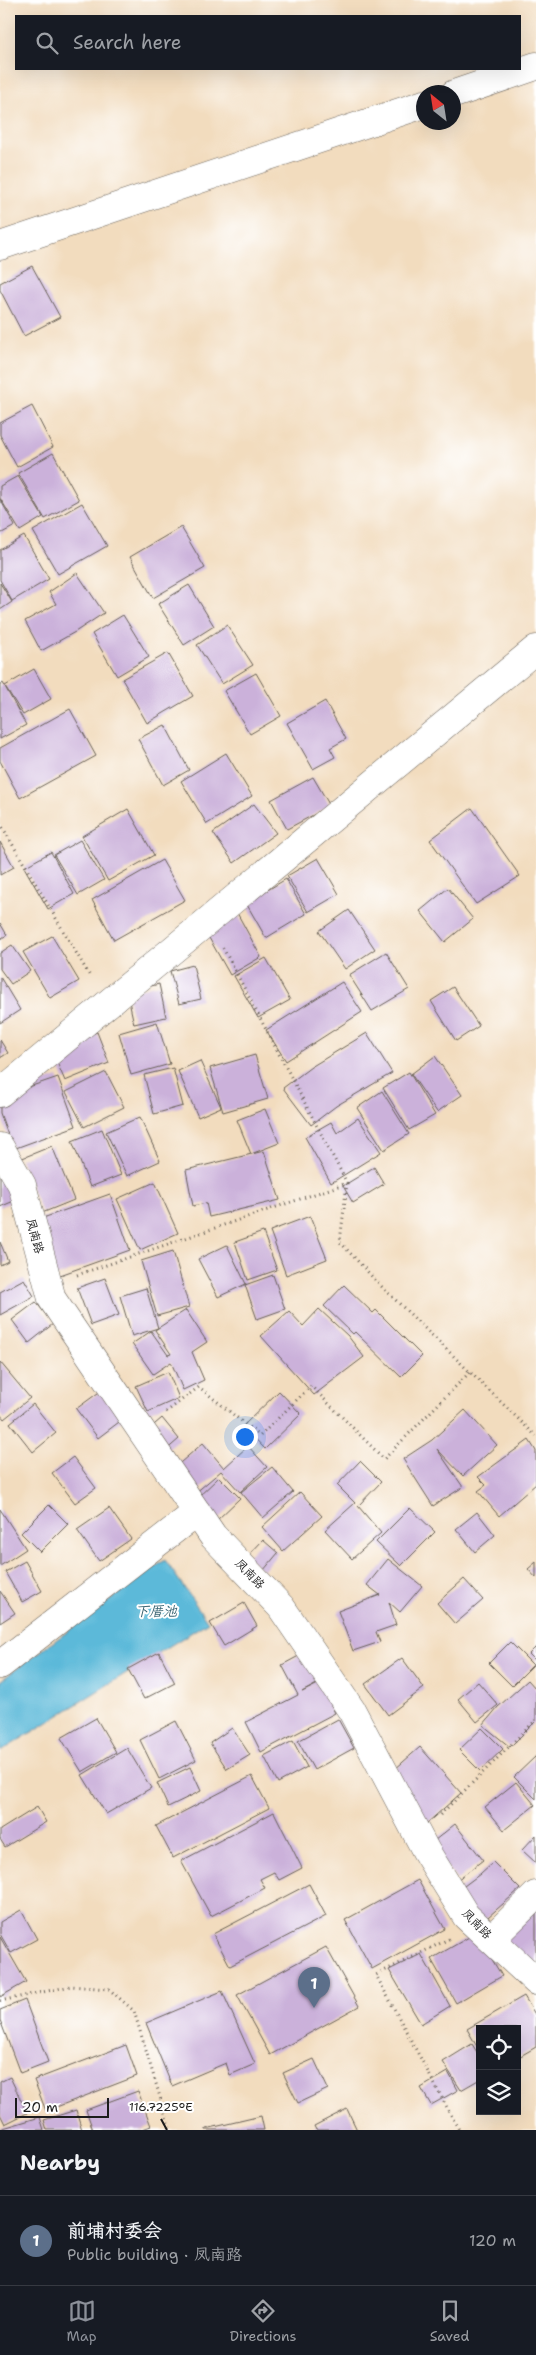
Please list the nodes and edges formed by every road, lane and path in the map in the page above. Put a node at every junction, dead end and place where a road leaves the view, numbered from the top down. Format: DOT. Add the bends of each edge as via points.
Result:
graph roads {
  1 [pos="536,66"];
  2 [pos="461,92"];
  3 [pos="416,107"];
  4 [pos="0,246"];
  5 [pos="536,649"];
  6 [pos="0,823"];
  7 [pos="208,920"];
  8 [pos="107,1005"];
  9 [pos="0,1093"];
  10 [pos="0,1147"];
  11 [pos="347,1183"];
  12 [pos="48,1285"];
  13 [pos="470,1372"];
  14 [pos="142,1431"];
  15 [pos="536,1436"];
  16 [pos="197,1512"];
  17 [pos="0,1665"];
  18 [pos="536,1720"];
  19 [pos="418,1837"];
  20 [pos="536,1895"];
  21 [pos="484,1932"];
  22 [pos="536,1981"];
  23 [pos="0,2001"];
  24 [pos="170,2130"];
  25 [pos="459,2130"];
  1 -- 2 [label="street"];
  3 -- 4 [label="street"];
  5 -- 7 [label="street"];
  6 -- 8 [label="path"];
  7 -- 8 [label="street"];
  7 -- 11 [label="path"];
  8 -- 9 [label="street"];
  10 -- 12 [label="street, 凤南路" via="22,1185"];
  11 -- 12 [label="path"];
  11 -- 13 [label="path" via="340,1242"];
  12 -- 14 [label="street, 凤南路" via="52,1299"];
  13 -- 14 [label="path" via="384,1459 311,1386 260,1436 199,1387"];
  13 -- 15 [label="path"];
  14 -- 16 [label="street, 凤南路"];
  16 -- 17 [label="street"];
  16 -- 19 [label="street, 凤南路" via="213,1536 282,1607 352,1712"];
  18 -- 19 [label="path"];
  19 -- 21 [label="street, 凤南路" via="466,1916"];
  20 -- 21 [label="street"];
  21 -- 22 [label="street, 凤南路"];
  21 -- 25 [label="path" via="376,1975"];
  23 -- 24 [label="path" via="71,1986 109,1989 134,2011"];
}
